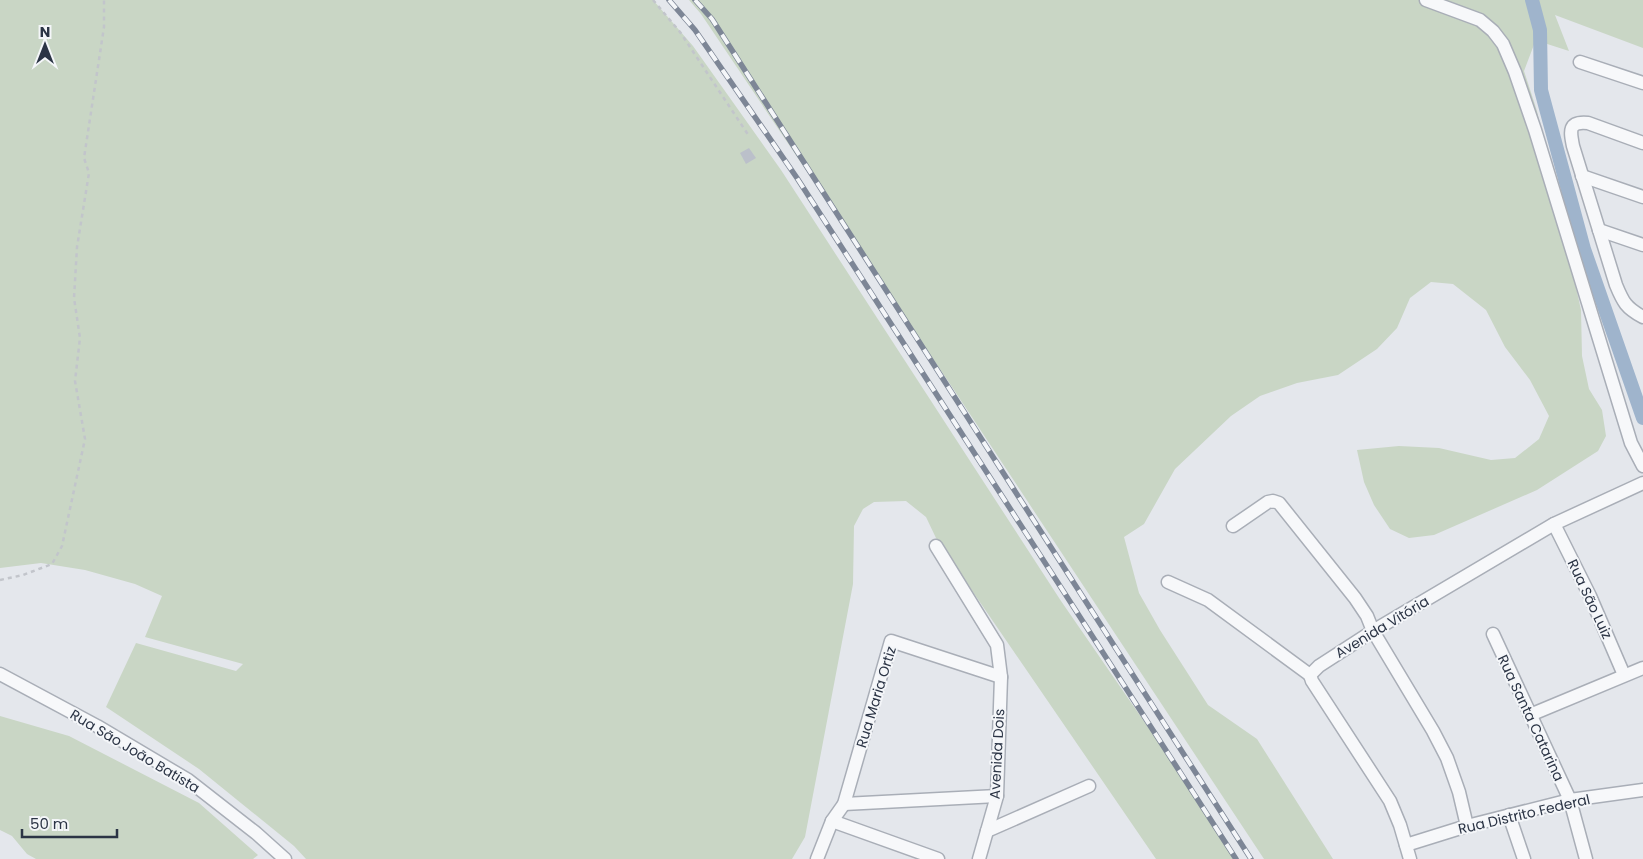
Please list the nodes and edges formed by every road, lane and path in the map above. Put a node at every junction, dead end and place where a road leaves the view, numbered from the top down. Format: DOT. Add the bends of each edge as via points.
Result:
graph roads {
  1 [pos="104,0"];
  2 [pos="653,0"];
  3 [pos="1426,0"];
  4 [pos="1580,62"];
  5 [pos="1643,84"];
  6 [pos="749,136"];
  7 [pos="1643,143"];
  8 [pos="1582,176"];
  9 [pos="1643,197"];
  10 [pos="1599,230"];
  11 [pos="1643,245"];
  12 [pos="1643,317"];
  13 [pos="1643,466"];
  14 [pos="1643,483"];
  15 [pos="1554,524"];
  16 [pos="1232,526"];
  17 [pos="936,546"];
  18 [pos="0,580"];
  19 [pos="1168,582"];
  20 [pos="1373,631"];
  21 [pos="1493,634"];
  22 [pos="1643,668"];
  23 [pos="0,674"];
  24 [pos="1310,675"];
  25 [pos="1624,675"];
  26 [pos="1001,678"];
  27 [pos="1530,715"];
  28 [pos="1089,786"];
  29 [pos="1643,790"];
  30 [pos="997,796"];
  31 [pos="1570,800"];
  32 [pos="844,804"];
  33 [pos="1509,815"];
  34 [pos="832,821"];
  35 [pos="1467,826"];
  36 [pos="987,831"];
  37 [pos="1406,845"];
  38 [pos="285,859"];
  39 [pos="817,859"];
  40 [pos="938,859"];
  41 [pos="979,859"];
  42 [pos="1410,859"];
  43 [pos="1524,859"];
  44 [pos="1586,859"];
  1 -- 18 [label="path" via="104,27 84,158 89,172 77,248 74,298 80,338 75,381 85,439 62,546 52,564 23,576"];
  2 -- 6 [label="path" via="680,32"];
  3 -- 13 [label="street" via="1480,20 1503,44 1535,130 1632,443"];
  4 -- 5 [label="street"];
  7 -- 8 [label="street" via="1588,123 1576,123 1571,134"];
  8 -- 9 [label="street"];
  8 -- 10 [label="street"];
  10 -- 11 [label="street"];
  10 -- 12 [label="street" via="1623,300 1632,311"];
  14 -- 15 [label="street, Avenida Vitória"];
  15 -- 20 [label="street, Avenida Vitória"];
  15 -- 25 [label="street, Rua São Luiz"];
  16 -- 20 [label="street" via="1268,502 1279,503 1355,598"];
  17 -- 26 [label="street, Avenida Dois" via="997,645"];
  19 -- 24 [label="street" via="1208,600"];
  20 -- 24 [label="street, Avenida Vitória"];
  20 -- 35 [label="street" via="1447,758"];
  21 -- 27 [label="street, Rua Santa Catarina"];
  22 -- 25 [label="street"];
  23 -- 38 [label="street, Rua São João Batista" via="188,780"];
  24 -- 37 [label="street" via="1390,801"];
  25 -- 27 [label="street"];
  26 -- 30 [label="street, Avenida Dois"];
  26 -- 32 [label="street, Rua Maria Ortiz" via="891,641"];
  27 -- 31 [label="street, Rua Santa Catarina"];
  28 -- 36 [label="street"];
  29 -- 31 [label="street, Rua Distrito Federal"];
  30 -- 32 [label="street"];
  30 -- 36 [label="street, Avenida Dois"];
  31 -- 33 [label="street, Rua Distrito Federal"];
  31 -- 44 [label="street, Rua Santa Catarina"];
  32 -- 34 [label="street, Rua Maria Ortiz"];
  33 -- 35 [label="street, Rua Distrito Federal"];
  33 -- 43 [label="street"];
  34 -- 39 [label="street, Rua Maria Ortiz"];
  34 -- 40 [label="street"];
  35 -- 37 [label="street, Rua Distrito Federal"];
  36 -- 41 [label="street, Avenida Dois"];
  37 -- 42 [label="street"];
}
